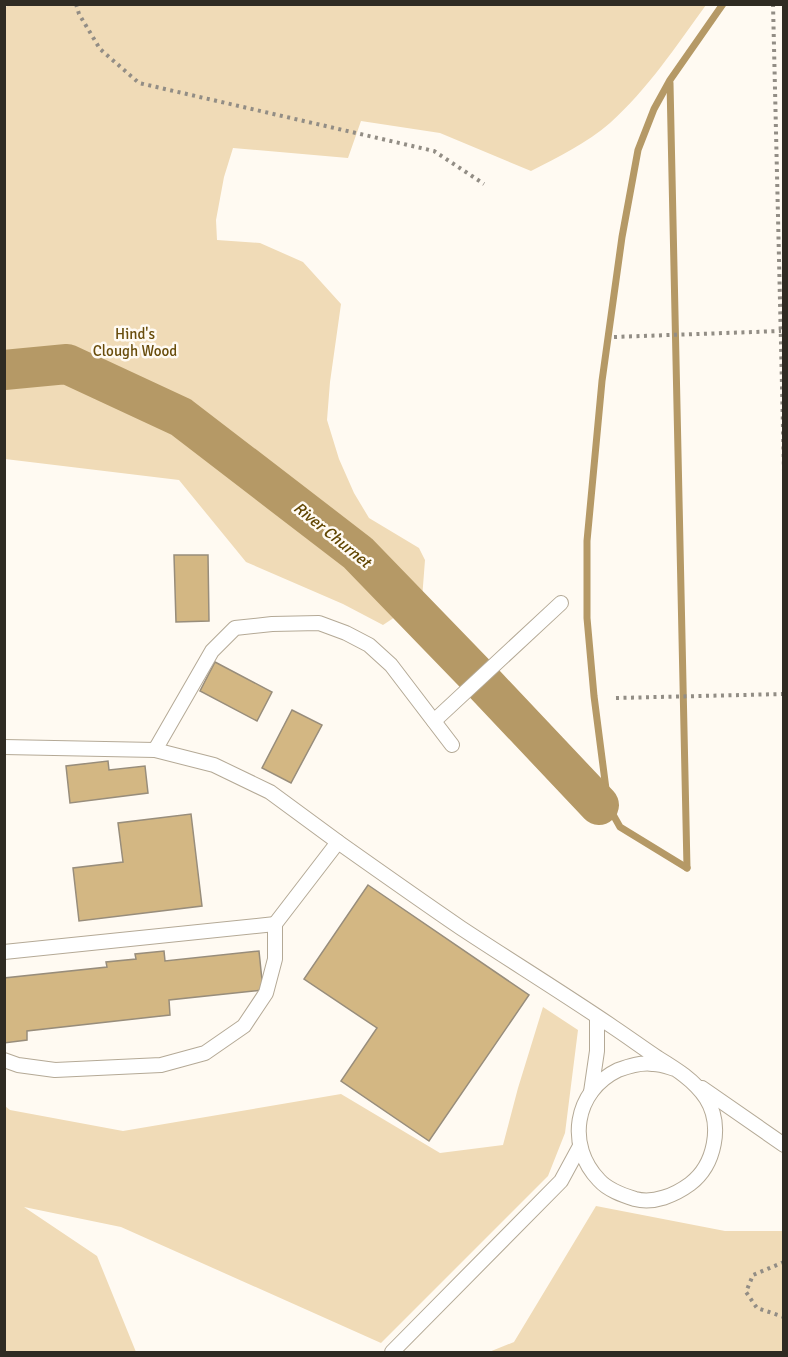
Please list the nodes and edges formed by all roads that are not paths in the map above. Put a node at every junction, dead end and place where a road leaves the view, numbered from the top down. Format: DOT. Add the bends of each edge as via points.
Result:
graph roads {
  1 [pos="561,603"];
  2 [pos="434,721"];
  3 [pos="452,745"];
  4 [pos="4,747"];
  5 [pos="155,750"];
  6 [pos="338,842"];
  7 [pos="275,924"];
  8 [pos="4,952"];
  9 [pos="597,1017"];
  10 [pos="4,1060"];
  11 [pos="675,1069"];
  12 [pos="695,1083"];
  13 [pos="591,1092"];
  14 [pos="783,1145"];
  15 [pos="580,1146"];
  16 [pos="392,1352"];
  1 -- 2 [label="lane"];
  2 -- 3 [label="lane"];
  2 -- 5 [label="lane" via="391,665 369,645 319,623 272,624 235,628 212,651"];
  4 -- 5 [label="lane"];
  5 -- 6 [label="lane" via="214,765 270,792"];
  6 -- 7 [label="lane"];
  6 -- 9 [label="lane"];
  7 -- 8 [label="lane"];
  7 -- 10 [label="lane" via="275,958 266,993 244,1026 205,1053 161,1065 65,1070"];
  9 -- 11 [label="lane"];
  9 -- 13 [label="lane"];
  11 -- 12 [label="lane"];
  11 -- 13 [label="lane" via="652,1063 629,1065 608,1075"];
  12 -- 14 [label="lane"];
  12 -- 15 [label="lane" via="714,1120 714,1141 708,1161 696,1179 679,1192 659,1199 638,1200 618,1194 600,1182 587,1166"];
  13 -- 15 [label="lane" via="582,1109"];
  15 -- 16 [label="lane" via="561,1181"];
}
